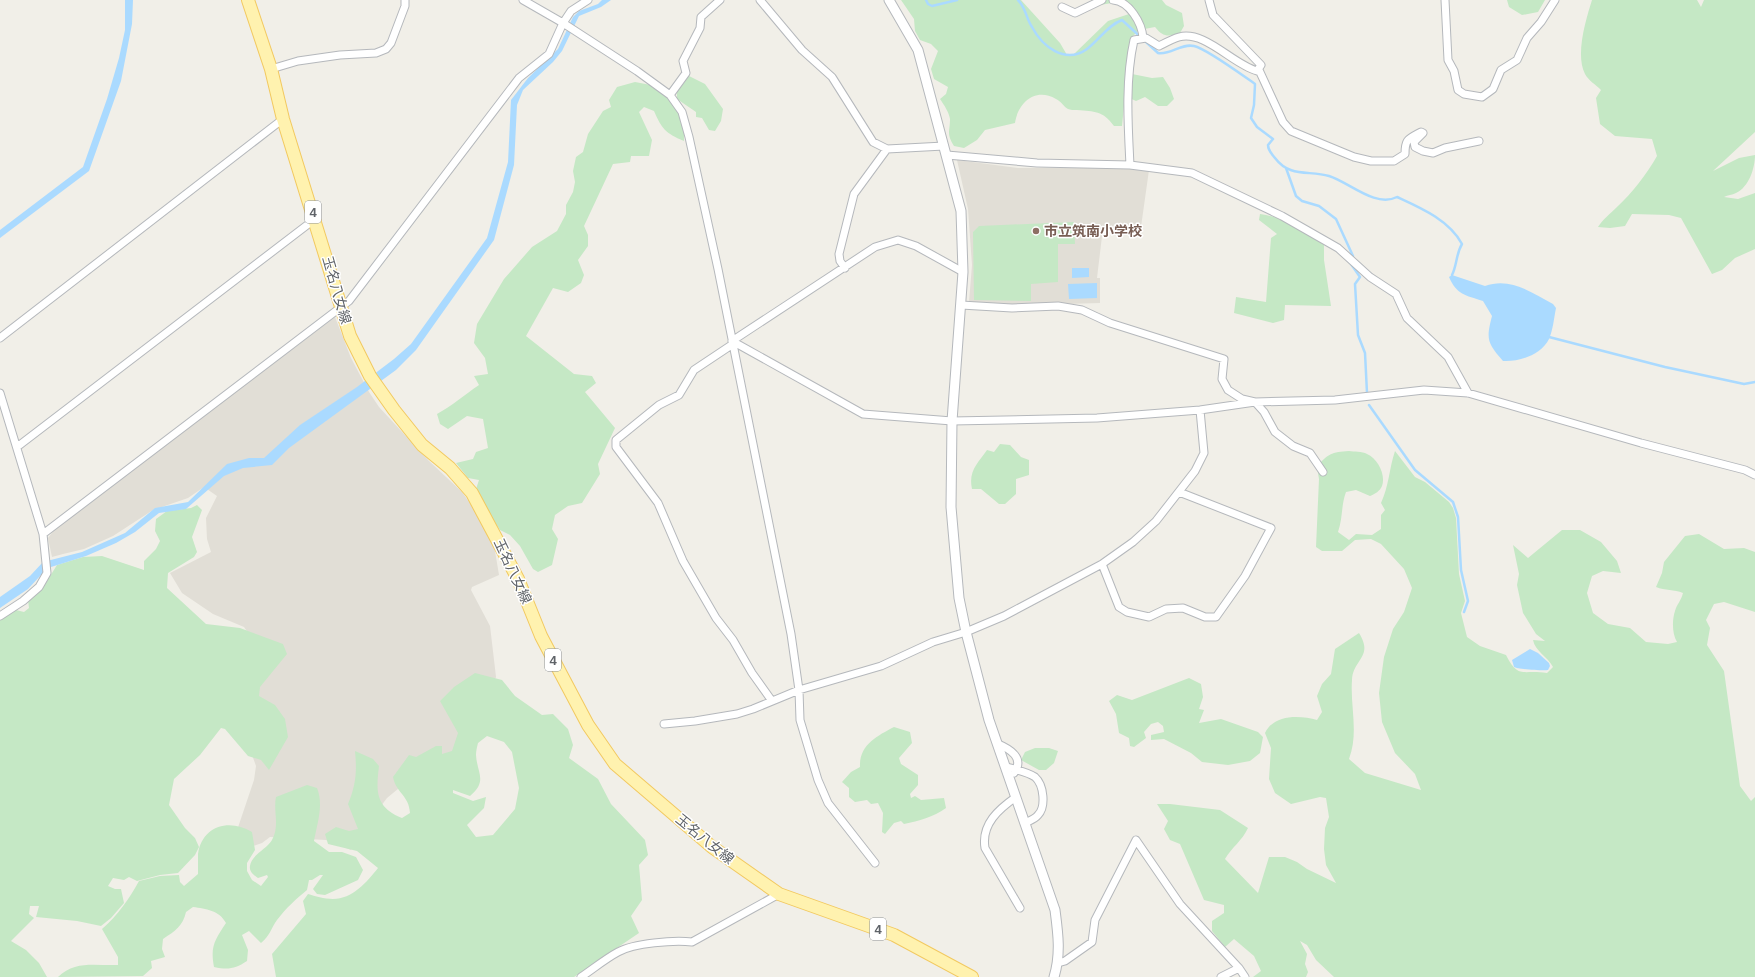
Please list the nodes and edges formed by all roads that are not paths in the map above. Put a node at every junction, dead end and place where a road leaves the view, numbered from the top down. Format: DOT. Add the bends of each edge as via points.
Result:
graph roads {
  1 [pos="248,0"];
  2 [pos="405,0"];
  3 [pos="523,0"];
  4 [pos="588,0"];
  5 [pos="720,0"];
  6 [pos="760,0"];
  7 [pos="889,0"];
  8 [pos="1102,0"];
  9 [pos="1113,0"];
  10 [pos="1209,0"];
  11 [pos="1445,0"];
  12 [pos="1555,0"];
  13 [pos="1062,7"];
  14 [pos="569,27"];
  15 [pos="1143,38"];
  16 [pos="271,69"];
  17 [pos="1259,70"];
  18 [pos="670,95"];
  19 [pos="283,119"];
  20 [pos="1479,141"];
  21 [pos="886,150"];
  22 [pos="946,150"];
  23 [pos="1130,165"];
  24 [pos="315,219"];
  25 [pos="845,268"];
  26 [pos="963,272"];
  27 [pos="961,304"];
  28 [pos="342,307"];
  29 [pos="0,338"];
  30 [pos="732,342"];
  31 [pos="0,393"];
  32 [pos="1468,393"];
  33 [pos="1255,402"];
  34 [pos="1200,410"];
  35 [pos="952,422"];
  36 [pos="17,447"];
  37 [pos="1323,472"];
  38 [pos="1755,475"];
  39 [pos="1178,492"];
  40 [pos="43,534"];
  41 [pos="1102,564"];
  42 [pos="0,616"];
  43 [pos="966,632"];
  44 [pos="799,690"];
  45 [pos="772,701"];
  46 [pos="664,724"];
  47 [pos="998,744"];
  48 [pos="1006,767"];
  49 [pos="1016,770"];
  50 [pos="1010,778"];
  51 [pos="1016,797"];
  52 [pos="1025,823"];
  53 [pos="875,863"];
  54 [pos="779,894"];
  55 [pos="1020,908"];
  56 [pos="1058,963"];
  57 [pos="1239,968"];
  58 [pos="581,977"];
  59 [pos="972,977"];
  60 [pos="1054,977"];
  61 [pos="1221,977"];
  62 [pos="1245,977"];
  1 -- 16 [label="main road, 玉名八女線 / 4"];
  2 -- 16 [label="street" via="391,43 386,49 376,53 298,61"];
  3 -- 14 [label="street"];
  4 -- 14 [label="street" via="571,11"];
  5 -- 18 [label="street" via="702,17 700,28 683,61 686,73"];
  6 -- 21 [label="street" via="802,50 832,77 873,142"];
  7 -- 22 [label="street" via="918,50"];
  8 -- 13 [label="street" via="1075,13"];
  9 -- 15 [label="street" via="1120,0 1129,8 1143,33"];
  10 -- 17 [label="street" via="1213,15 1261,65"];
  11 -- 12 [label="street" via="1448,60 1454,71 1458,90 1464,94 1482,96 1493,89 1501,70 1516,60 1527,38"];
  14 -- 18 [label="street"];
  14 -- 28 [label="street" via="549,54 519,78 355,295"];
  15 -- 17 [label="street" via="1159,46 1180,37 1201,38 1230,58"];
  15 -- 23 [label="street" via="1134,40 1131,55 1128,123"];
  16 -- 19 [label="main road, 玉名八女線 / 4"];
  17 -- 20 [label="street" via="1283,122 1291,131 1354,157 1371,161 1394,161 1404,154 1407,139 1420,132 1423,133 1414,142 1415,147 1433,153"];
  18 -- 30 [label="street" via="682,112 689,137"];
  19 -- 24 [label="main road, 玉名八女線 / 4"];
  19 -- 29 [label="street"];
  21 -- 22 [label="street"];
  21 -- 25 [label="street" via="854,194 839,254"];
  22 -- 23 [label="street" via="1037,163"];
  22 -- 26 [label="street" via="961,212"];
  23 -- 32 [label="street" via="1192,173 1282,216 1338,248 1370,277 1396,294 1407,318 1448,357"];
  24 -- 28 [label="main road, 玉名八女線 / 4"];
  24 -- 36 [label="street"];
  25 -- 26 [label="street" via="875,246 898,240 916,246"];
  25 -- 30 [label="street"];
  26 -- 27 [label="street"];
  27 -- 33 [label="street" via="1012,308 1058,306 1082,310 1110,324 1224,359 1222,379 1228,390 1242,399"];
  27 -- 35 [label="street"];
  28 -- 40 [label="street"];
  28 -- 54 [label="main road, 玉名八女線 / 4" via="350,336 373,381 422,445 450,468 472,493 518,579 541,636 561,674 588,725 615,764 712,847"];
  30 -- 35 [label="street" via="864,414"];
  30 -- 44 [label="street" via="791,634"];
  30 -- 45 [label="street" via="694,370 679,395 659,406 616,440 616,447 658,503 683,561 716,618"];
  31 -- 36 [label="street"];
  32 -- 33 [label="street" via="1424,390 1335,400"];
  32 -- 38 [label="street" via="1745,470"];
  33 -- 34 [label="street"];
  33 -- 37 [label="street" via="1275,432 1293,446 1310,453"];
  34 -- 35 [label="street" via="1097,418"];
  34 -- 39 [label="street" via="1204,453 1195,471"];
  35 -- 43 [label="street" via="955,562"];
  36 -- 40 [label="street"];
  39 -- 41 [label="street" via="1156,520 1133,542"];
  39 -- 41 [label="street" via="1271,528 1245,576 1216,617 1205,617 1183,608 1166,609 1149,617 1127,612 1119,607"];
  40 -- 42 [label="street" via="47,573 38,587 23,601"];
  41 -- 43 [label="street" via="1004,616"];
  43 -- 44 [label="street" via="932,642 880,666"];
  43 -- 47 [label="street" via="989,720"];
  44 -- 45 [label="street"];
  44 -- 53 [label="street" via="800,720 809,753 828,803"];
  45 -- 46 [label="street" via="737,714"];
  47 -- 48 [label="street"];
  47 -- 49 [label="street" via="1012,750 1018,761"];
  48 -- 49 [label="street"];
  48 -- 50 [label="street"];
  49 -- 50 [label="street"];
  49 -- 52 [label="street" via="1035,778 1042,793 1039,815"];
  50 -- 51 [label="street"];
  51 -- 52 [label="street"];
  51 -- 55 [label="street" via="994,815 984,840 985,848"];
  52 -- 56 [label="street" via="1055,910 1059,937"];
  54 -- 58 [label="street" via="692,942 670,941 619,951"];
  54 -- 59 [label="main road, 玉名八女線 / 4" via="894,935"];
  56 -- 57 [label="street" via="1092,942 1096,920 1136,840 1180,904"];
  56 -- 60 [label="street"];
  57 -- 61 [label="street"];
  57 -- 62 [label="street"];
}
